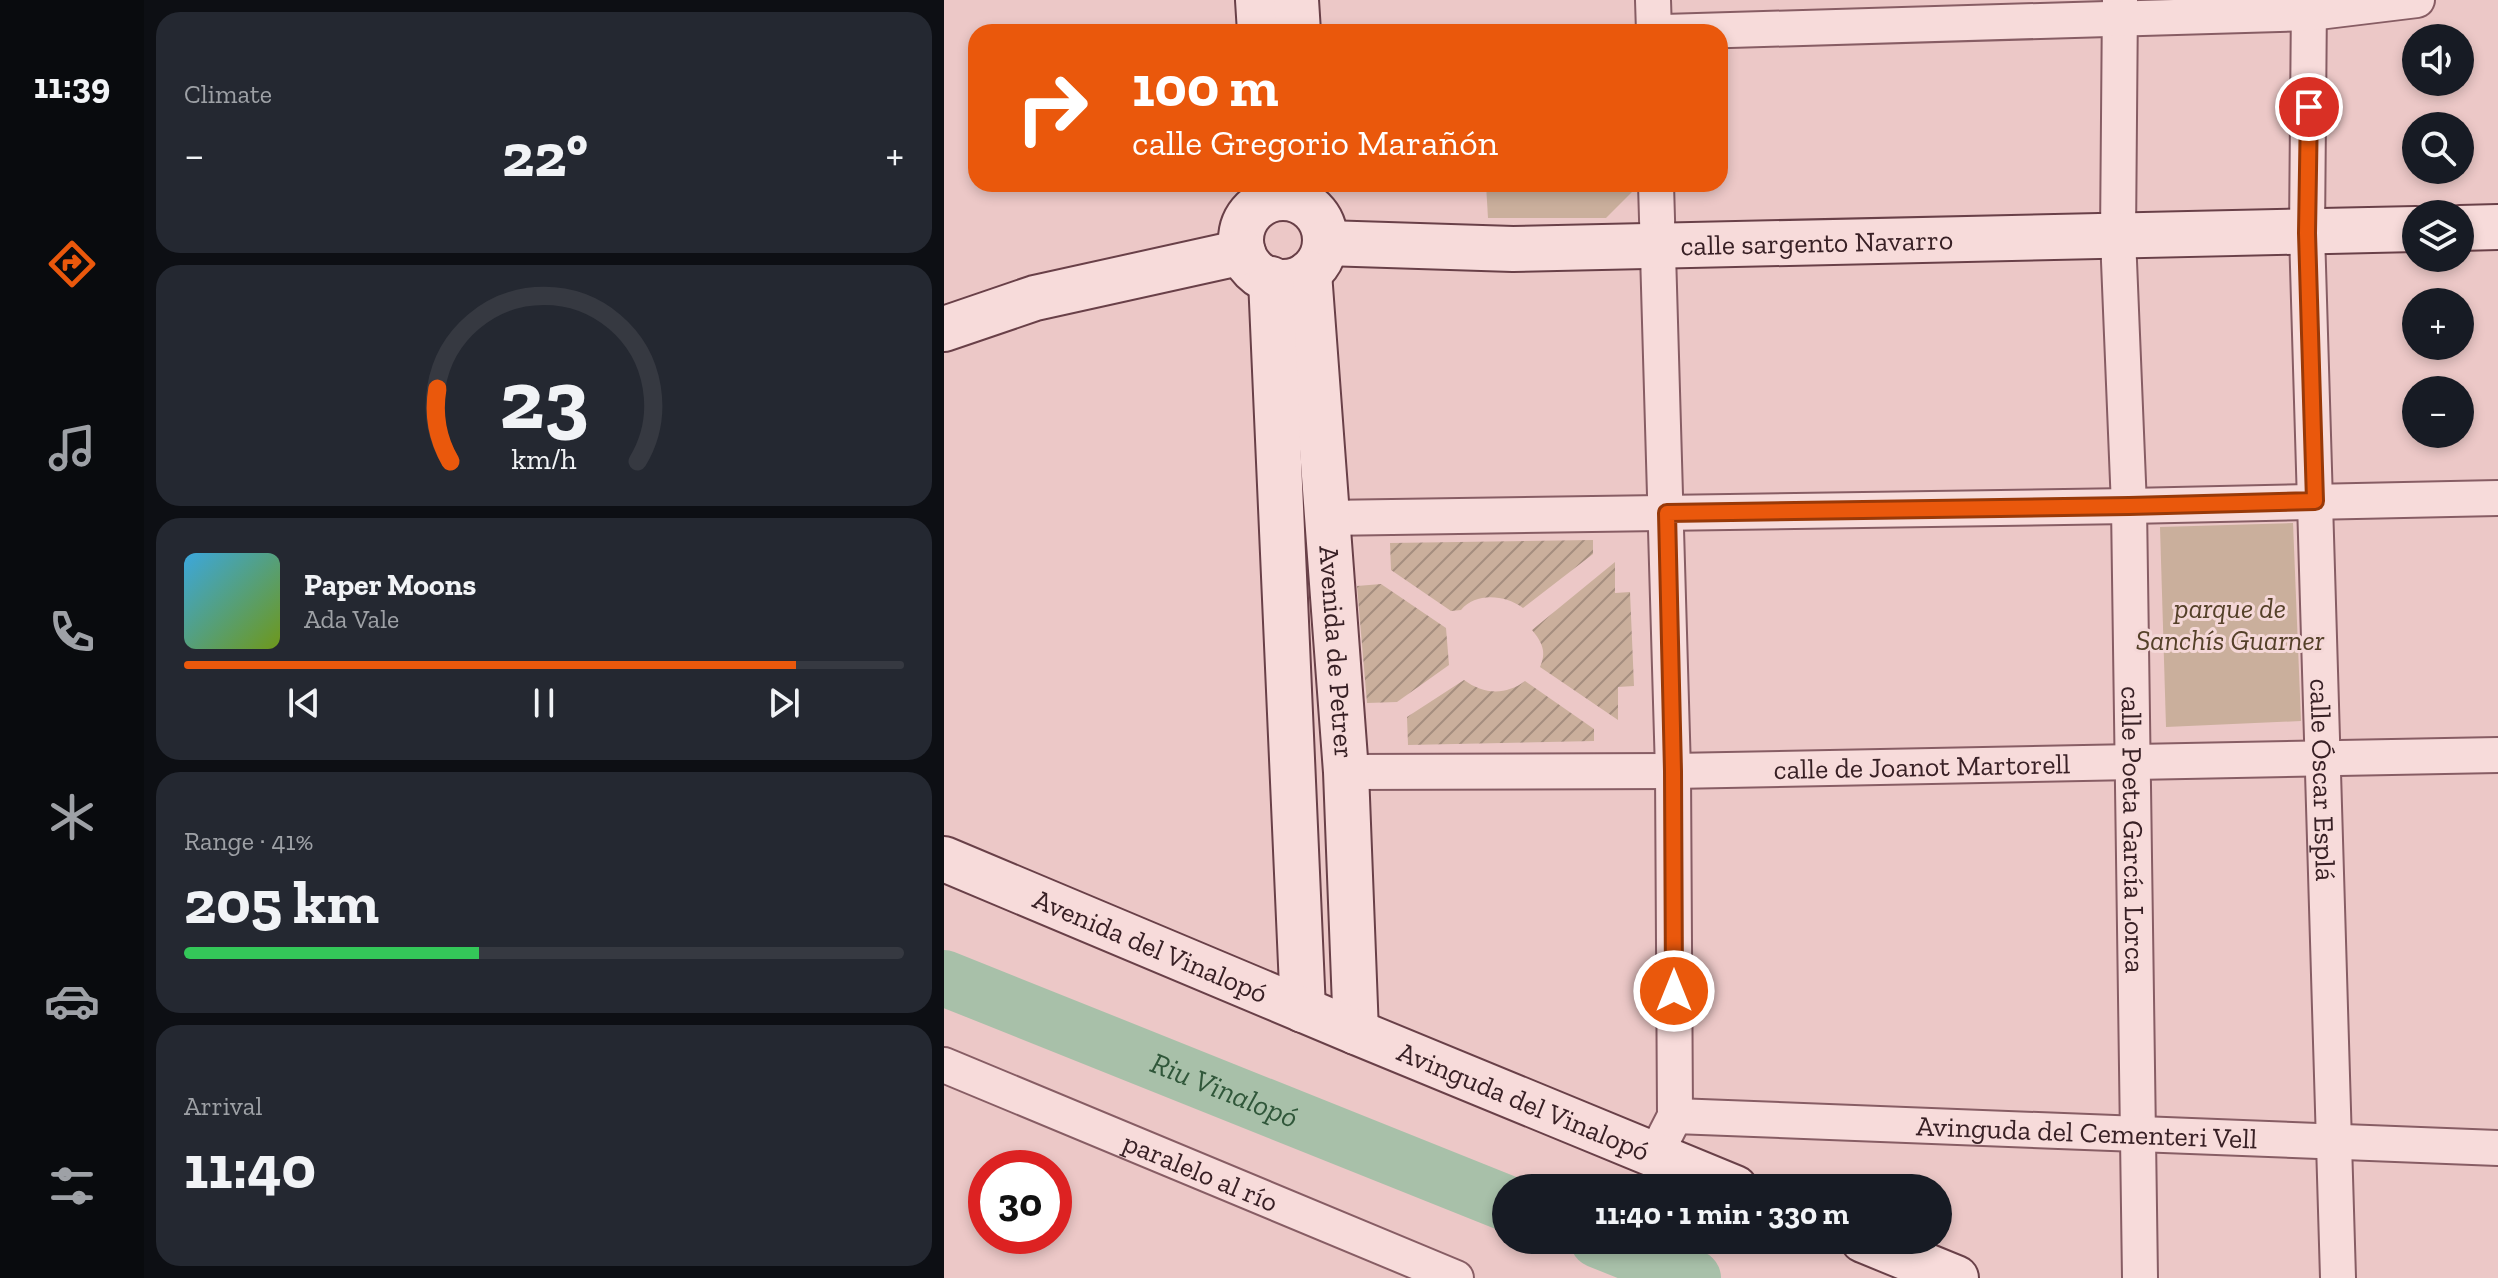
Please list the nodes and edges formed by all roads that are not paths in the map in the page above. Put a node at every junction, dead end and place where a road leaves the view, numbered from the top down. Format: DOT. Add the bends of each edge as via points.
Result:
graph roads {
  1 [pos="1258,0"];
  2 [pos="1296,0"];
  3 [pos="1653,0"];
  4 [pos="2417,0"];
  5 [pos="2309,6"];
  6 [pos="2120,10"];
  7 [pos="1260,24"];
  8 [pos="1298,24"];
  9 [pos="1654,24"];
  10 [pos="1728,29"];
  11 [pos="1656,192"];
  12 [pos="2498,227"];
  13 [pos="1288,228"];
  14 [pos="2474,228"];
  15 [pos="2402,230"];
  16 [pos="2307,233"];
  17 [pos="2118,237"];
  18 [pos="1656,244"];
  19 [pos="944,329"];
  20 [pos="2498,498"];
  21 [pos="2315,501"];
  22 [pos="2129,506"];
  23 [pos="1667,513"];
  24 [pos="1325,518"];
  25 [pos="2498,755"];
  26 [pos="2322,757"];
  27 [pos="2132,761"];
  28 [pos="1673,771"];
  29 [pos="1346,772"];
  30 [pos="944,859"];
  31 [pos="1299,919"];
  32 [pos="1218,974"];
  33 [pos="1303,1010"];
  34 [pos="1356,1032"];
  35 [pos="944,1065"];
  36 [pos="1675,1116"];
  37 [pos="2138,1135"];
  38 [pos="2335,1143"];
  39 [pos="2498,1148"];
  40 [pos="1655,1155"];
  41 [pos="1701,1174"];
  42 [pos="1897,1254"];
  43 [pos="1456,1278"];
  44 [pos="1956,1278"];
  45 [pos="2140,1278"];
  46 [pos="2338,1278"];
  1 -- 7 [label="street"];
  2 -- 8 [label="street"];
  3 -- 9 [label="street"];
  4 -- 5 [label="street"];
  5 -- 6 [label="street"];
  5 -- 16 [label="street, calle Óscar Esplá"];
  6 -- 10 [label="street"];
  6 -- 17 [label="street, calle Poeta García Lorca"];
  11 -- 18 [label="street"];
  12 -- 14 [label="street"];
  13 -- 18 [label="street, calle sargento Navarro" via="1513,249"];
  13 -- 19 [label="street, calle sargento Navarro" via="1035,298"];
  13 -- 24 [label="street, Avenida de Petrer"];
  13 -- 31 [label="street, Avenida de Petrer"];
  15 -- 16 [label="street"];
  16 -- 17 [label="street, calle sargento Navarro"];
  16 -- 21 [label="street, calle Óscar Esplá"];
  17 -- 18 [label="street, calle sargento Navarro"];
  17 -- 22 [label="street, calle Poeta García Lorca"];
  18 -- 23 [label="street"];
  20 -- 21 [label="street"];
  21 -- 22 [label="street"];
  21 -- 26 [label="street, calle Óscar Esplá"];
  22 -- 23 [label="street"];
  22 -- 27 [label="street, calle Poeta García Lorca"];
  23 -- 24 [label="street"];
  23 -- 28 [label="street"];
  24 -- 29 [label="street, Avenida de Petrer"];
  25 -- 26 [label="street, calle de Joanot Martorell"];
  26 -- 27 [label="street, calle de Joanot Martorell"];
  26 -- 38 [label="street, calle Óscar Esplá"];
  27 -- 28 [label="street, calle de Joanot Martorell"];
  27 -- 37 [label="street, calle Poeta García Lorca"];
  28 -- 29 [label="street, calle de Joanot Martorell"];
  28 -- 36 [label="street"];
  29 -- 34 [label="street, Avenida de Petrer"];
  30 -- 32 [label="street, Avenida del Vinalopó"];
  31 -- 32 [label="street" via="1287,948"];
  31 -- 33 [label="street, Avenida de Petrer"];
  32 -- 33 [label="street, Avenida del Vinalopó"];
  33 -- 34 [label="street, Avenida del Vinalopó"];
  34 -- 40 [label="street, Avinguda del Vinalopó"];
  35 -- 43 [label="street, paralelo al río"];
  36 -- 37 [label="street, Avinguda del Cementeri Vell"];
  36 -- 40 [label="street"];
  37 -- 38 [label="street, Avinguda del Cementeri Vell"];
  37 -- 45 [label="street, calle Poeta García Lorca"];
  38 -- 39 [label="street, Avinguda del Cementeri Vell"];
  38 -- 46 [label="street, calle Óscar Esplá"];
  40 -- 41 [label="street, Avinguda del Vinalopó"];
  42 -- 44 [label="street"];
}
